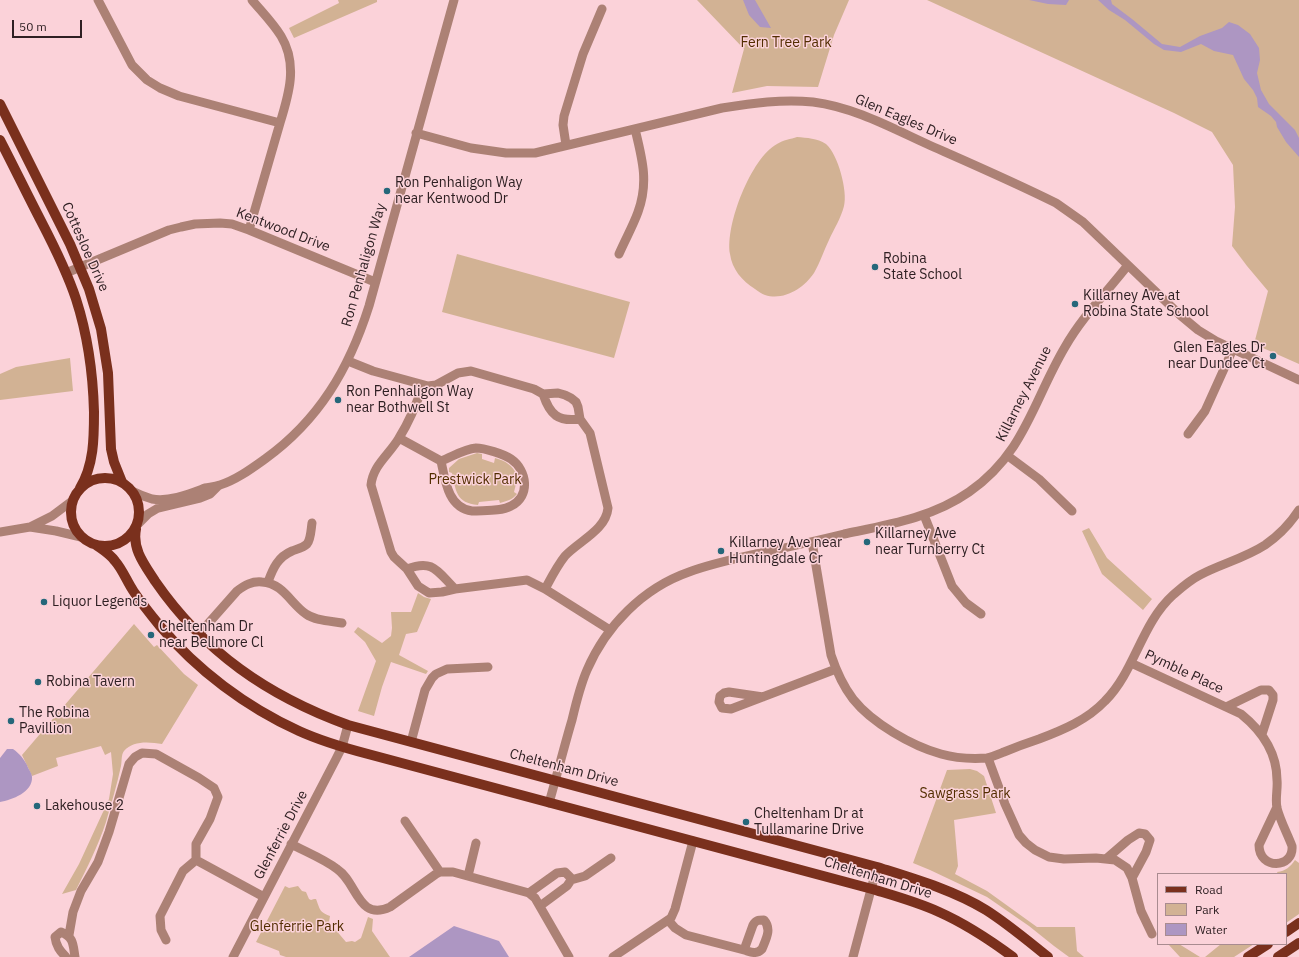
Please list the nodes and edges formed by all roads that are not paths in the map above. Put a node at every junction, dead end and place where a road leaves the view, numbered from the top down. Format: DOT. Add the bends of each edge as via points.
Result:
graph roads {
  1 [pos="98,0"];
  2 [pos="252,0"];
  3 [pos="454,0"];
  4 [pos="602,9"];
  5 [pos="0,104"];
  6 [pos="280,123"];
  7 [pos="635,129"];
  8 [pos="416,133"];
  9 [pos="0,140"];
  10 [pos="566,145"];
  11 [pos="249,230"];
  12 [pos="619,254"];
  13 [pos="1128,265"];
  14 [pos="81,266"];
  15 [pos="66,273"];
  16 [pos="375,282"];
  17 [pos="1233,349"];
  18 [pos="348,361"];
  19 [pos="1299,380"];
  20 [pos="423,385"];
  21 [pos="543,394"];
  22 [pos="580,419"];
  23 [pos="1188,434"];
  24 [pos="399,438"];
  25 [pos="1008,456"];
  26 [pos="441,461"];
  27 [pos="122,482"];
  28 [pos="219,486"];
  29 [pos="80,488"];
  30 [pos="132,491"];
  31 [pos="72,501"];
  32 [pos="1072,511"];
  33 [pos="924,515"];
  34 [pos="1297,516"];
  35 [pos="312,523"];
  36 [pos="136,527"];
  37 [pos="30,528"];
  38 [pos="0,532"];
  39 [pos="81,537"];
  40 [pos="812,542"];
  41 [pos="96,546"];
  42 [pos="407,569"];
  43 [pos="268,582"];
  44 [pos="455,588"];
  45 [pos="545,589"];
  46 [pos="981,614"];
  47 [pos="342,623"];
  48 [pos="610,630"];
  49 [pos="199,634"];
  50 [pos="1131,663"];
  51 [pos="488,667"];
  52 [pos="836,669"];
  53 [pos="763,696"];
  54 [pos="1226,707"];
  55 [pos="348,725"];
  56 [pos="1262,734"];
  57 [pos="411,742"];
  58 [pos="342,747"];
  59 [pos="988,758"];
  60 [pos="556,781"];
  61 [pos="549,803"];
  62 [pos="1277,807"];
  63 [pos="405,822"];
  64 [pos="693,841"];
  65 [pos="476,842"];
  66 [pos="291,844"];
  67 [pos="611,858"];
  68 [pos="1106,859"];
  69 [pos="196,860"];
  70 [pos="877,867"];
  71 [pos="440,872"];
  72 [pos="468,876"];
  73 [pos="1132,878"];
  74 [pos="571,880"];
  75 [pos="872,889"];
  76 [pos="529,893"];
  77 [pos="264,897"];
  78 [pos="540,906"];
  79 [pos="668,920"];
  80 [pos="1299,923"];
  81 [pos="1287,931"];
  82 [pos="1152,934"];
  83 [pos="69,935"];
  84 [pos="166,940"];
  85 [pos="1299,942"];
  86 [pos="1266,945"];
  87 [pos="744,950"];
  88 [pos="66,957"];
  89 [pos="75,957"];
  90 [pos="233,957"];
  91 [pos="569,957"];
  92 [pos="613,957"];
  93 [pos="854,957"];
  94 [pos="1013,957"];
  95 [pos="1048,957"];
  96 [pos="1248,957"];
  97 [pos="1278,957"];
  1 -- 6 [label="street" via="132,65 147,80 179,96"];
  2 -- 6 [label="street" via="281,36 290,61 290,87"];
  3 -- 8 [label="street, Ron Penhaligon Way"];
  4 -- 10 [label="street" via="583,54 564,116"];
  5 -- 14 [label="main road, Cottesloe Drive"];
  6 -- 11 [label="street"];
  7 -- 10 [label="street, Glen Eagles Drive"];
  7 -- 12 [label="street" via="644,172 644,190 638,212"];
  7 -- 13 [label="street, Glen Eagles Drive" via="722,108 776,101 815,103 857,113 1056,203 1083,222"];
  8 -- 10 [label="street, Glen Eagles Drive" via="471,148 506,153 535,153"];
  8 -- 16 [label="street, Ron Penhaligon Way"];
  9 -- 15 [label="main road, Cottesloe Drive"];
  11 -- 14 [label="street, Kentwood Drive" via="220,223 181,227"];
  11 -- 16 [label="street, Kentwood Drive"];
  13 -- 17 [label="street, Glen Eagles Drive" via="1193,326"];
  13 -- 25 [label="street, Killarney Avenue" via="1065,346 1022,435"];
  14 -- 15 [label="street, Kentwood Drive"];
  14 -- 27 [label="main road, Cottesloe Drive" via="104,343 108,373 110,442"];
  15 -- 29 [label="main road, Cottesloe Drive" via="85,330 93,381 93,450 89,469"];
  16 -- 18 [label="street, Ron Penhaligon Way" via="361,330"];
  17 -- 19 [label="street, Glen Eagles Drive"];
  17 -- 23 [label="street" via="1205,411"];
  18 -- 20 [label="street"];
  18 -- 28 [label="street, Ron Penhaligon Way" via="332,390 289,440 244,473"];
  20 -- 21 [label="street" via="436,385 458,373 471,371 534,389"];
  20 -- 24 [label="street"];
  21 -- 22 [label="street" via="548,408 556,416 567,420"];
  21 -- 22 [label="street" via="558,393 571,398 576,402"];
  22 -- 45 [label="street" via="590,433 608,508 607,513 599,527 564,558"];
  24 -- 26 [label="street"];
  24 -- 42 [label="street" via="374,472 372,485 391,552"];
  25 -- 32 [label="street" via="1039,478"];
  25 -- 33 [label="street, Killarney Avenue" via="969,492"];
  26 -- 26 [label="street" via="450,496 466,511 505,509 517,503 524,493 523,472 510,458 503,455 471,449"];
  27 -- 29 [label="main road" via="100,478 89,481"];
  27 -- 30 [label="main road"];
  28 -- 30 [label="street, Ron Penhaligon Way" via="162,500"];
  28 -- 36 [label="street, Ron Penhaligon Way" via="200,498 158,508"];
  29 -- 31 [label="main road"];
  30 -- 36 [label="main road" via="139,505 140,514"];
  31 -- 37 [label="street"];
  31 -- 39 [label="main road" via="72,521"];
  33 -- 40 [label="street, Killarney Avenue"];
  33 -- 46 [label="street" via="952,586 966,603"];
  34 -- 50 [label="street" via="1265,545 1199,575 1171,596 1150,624"];
  35 -- 43 [label="street" via="306,546 281,558"];
  36 -- 41 [label="main road" via="128,538 120,543"];
  36 -- 49 [label="main road, Cheltenham Drive" via="134,542 142,559 166,596"];
  37 -- 38 [label="street"];
  37 -- 39 [label="street"];
  39 -- 41 [label="main road"];
  40 -- 48 [label="street, Killarney Avenue" via="687,572 646,595"];
  40 -- 52 [label="street" via="831,655"];
  41 -- 58 [label="main road, Cheltenham Drive" via="114,560 140,601 163,629 186,654 215,679 244,701 279,721"];
  42 -- 44 [label="street" via="420,564 431,567"];
  42 -- 44 [label="street" via="416,583 426,591 433,593"];
  43 -- 47 [label="street" via="280,588 308,615"];
  43 -- 49 [label="street" via="256,582 237,591"];
  44 -- 45 [label="street" via="527,580"];
  45 -- 48 [label="street"];
  48 -- 60 [label="street, Killarney Avenue" via="586,673"];
  49 -- 55 [label="main road, Cheltenham Drive" via="238,668 276,693 304,708"];
  50 -- 54 [label="street, Pymble Place"];
  50 -- 59 [label="street" via="1106,701 1086,717 1057,732"];
  51 -- 57 [label="street" via="447,669 436,674 425,690"];
  52 -- 53 [label="street"];
  52 -- 59 [label="street" via="862,709 885,728 941,754 962,758"];
  54 -- 56 [label="street, Pymble Place" via="1245,717"];
  54 -- 56 [label="street, Pymble Place" via="1260,690 1269,690 1273,700"];
  55 -- 57 [label="main road, Cheltenham Drive"];
  55 -- 58 [label="street, Glenferrie Drive"];
  56 -- 62 [label="street, Pymble Place" via="1275,761 1278,778"];
  57 -- 60 [label="main road, Cheltenham Drive"];
  58 -- 61 [label="main road, Cheltenham Drive"];
  58 -- 66 [label="street, Glenferrie Drive"];
  59 -- 68 [label="street" via="1019,835 1026,844 1049,857 1064,860"];
  60 -- 61 [label="street, Killarney Avenue"];
  60 -- 70 [label="main road, Cheltenham Drive"];
  61 -- 64 [label="main road, Cheltenham Drive"];
  62 -- 62 [label="street, Pymble Place" via="1259,846 1264,860 1276,864 1287,860 1292,851"];
  63 -- 71 [label="street"];
  64 -- 75 [label="main road, Cheltenham Drive"];
  64 -- 79 [label="street" via="674,912"];
  65 -- 72 [label="street"];
  66 -- 71 [label="street" via="338,869 364,906 375,911 390,907"];
  66 -- 77 [label="street, Glenferrie Drive"];
  67 -- 74 [label="street" via="585,876"];
  68 -- 73 [label="street" via="1115,860 1127,868"];
  68 -- 73 [label="street" via="1139,832 1145,834 1150,840"];
  69 -- 77 [label="street"];
  69 -- 83 [label="street" via="196,844 210,819 218,796 214,788 199,778 156,754 142,752 129,764 98,862 73,912"];
  69 -- 84 [label="street" via="183,871 160,916 161,930"];
  70 -- 75 [label="street"];
  70 -- 95 [label="main road, Cheltenham Drive" via="967,900 1001,920"];
  71 -- 72 [label="street"];
  72 -- 76 [label="street"];
  73 -- 82 [label="street" via="1141,911"];
  74 -- 76 [label="street" via="565,872 559,872"];
  74 -- 78 [label="street" via="567,886"];
  75 -- 93 [label="street"];
  75 -- 94 [label="main road, Cheltenham Drive" via="940,912 978,932"];
  76 -- 78 [label="street"];
  77 -- 90 [label="street, Glenferrie Drive"];
  78 -- 91 [label="street"];
  79 -- 87 [label="street" via="686,935"];
  79 -- 92 [label="street"];
  80 -- 81 [label="main road"];
  83 -- 88 [label="street" via="61,932 55,936 56,944"];
  83 -- 89 [label="street"];
  85 -- 97 [label="main road"];
  86 -- 96 [label="main road"];
}
